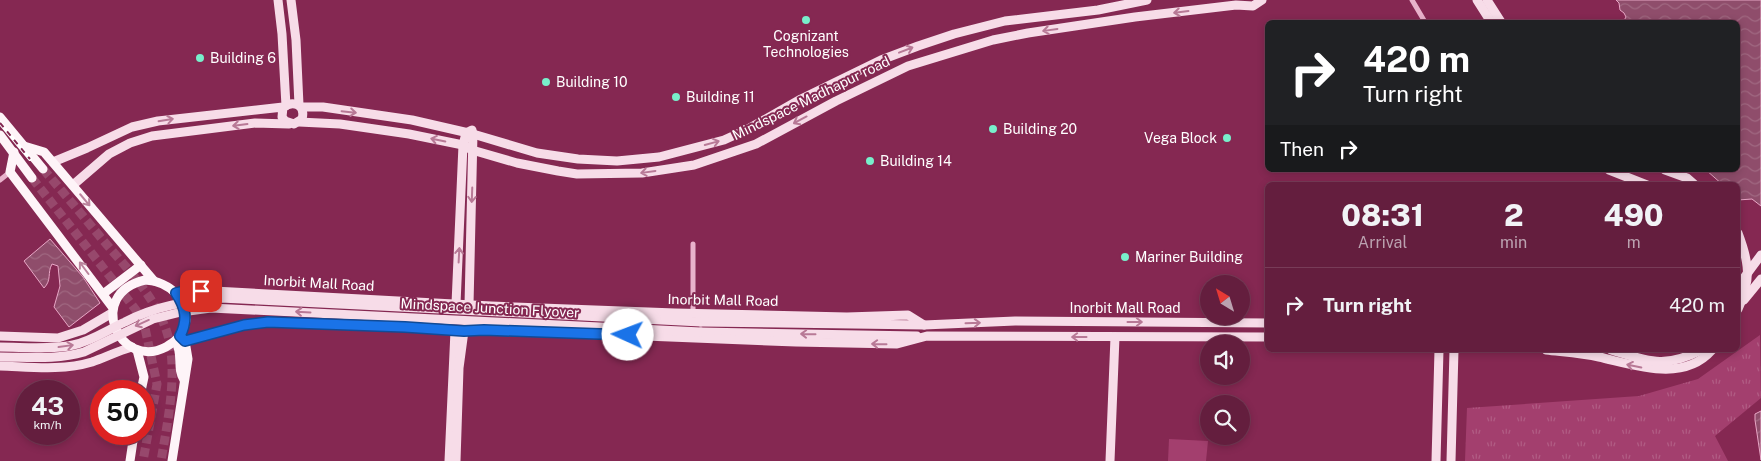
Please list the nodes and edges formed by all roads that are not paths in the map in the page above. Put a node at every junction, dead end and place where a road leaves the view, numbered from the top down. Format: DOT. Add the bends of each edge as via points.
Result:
graph roads {
  1 [pos="278,0"];
  2 [pos="291,0"];
  3 [pos="1147,0"];
  4 [pos="1262,0"];
  5 [pos="1412,0"];
  6 [pos="1477,0"];
  7 [pos="1487,0"];
  8 [pos="1098,10"];
  9 [pos="1425,20"];
  10 [pos="1490,20"];
  11 [pos="1500,20"];
  12 [pos="1099,22"];
  13 [pos="300,106"];
  14 [pos="285,107"];
  15 [pos="0,117"];
  16 [pos="299,122"];
  17 [pos="289,124"];
  18 [pos="748,129"];
  19 [pos="119,133"];
  20 [pos="470,134"];
  21 [pos="0,135"];
  22 [pos="127,144"];
  23 [pos="756,144"];
  24 [pos="24,146"];
  25 [pos="92,146"];
  26 [pos="463,146"];
  27 [pos="472,150"];
  28 [pos="14,152"];
  29 [pos="102,160"];
  30 [pos="53,162"];
  31 [pos="43,169"];
  32 [pos="10,172"];
  33 [pos="1614,172"];
  34 [pos="1670,172"];
  35 [pos="32,178"];
  36 [pos="0,180"];
  37 [pos="1639,182"];
  38 [pos="1691,182"];
  39 [pos="73,185"];
  40 [pos="1740,239"];
  41 [pos="693,244"];
  42 [pos="1761,255"];
  43 [pos="141,265"];
  44 [pos="1761,279"];
  45 [pos="154,281"];
  46 [pos="1740,283"];
  47 [pos="176,293"];
  48 [pos="103,294"];
  49 [pos="339,297"];
  50 [pos="456,304"];
  51 [pos="469,304"];
  52 [pos="1740,304"];
  53 [pos="1740,306"];
  54 [pos="112,310"];
  55 [pos="629,311"];
  56 [pos="692,314"];
  57 [pos="1265,323"];
  58 [pos="336,325"];
  59 [pos="924,325"];
  60 [pos="460,331"];
  61 [pos="628,335"];
  62 [pos="0,336"];
  63 [pos="927,336"];
  64 [pos="1115,337"];
  65 [pos="1265,337"];
  66 [pos="180,339"];
  67 [pos="0,347"];
  68 [pos="135,349"];
  69 [pos="1439,352"];
  70 [pos="1454,352"];
  71 [pos="1561,352"];
  72 [pos="1618,352"];
  73 [pos="1697,352"];
  74 [pos="1710,352"];
  75 [pos="0,357"];
  76 [pos="0,366"];
  77 [pos="143,380"];
  78 [pos="455,393"];
  79 [pos="132,445"];
  80 [pos="130,461"];
  81 [pos="172,461"];
  82 [pos="449,461"];
  83 [pos="456,461"];
  84 [pos="1110,461"];
  85 [pos="1436,461"];
  86 [pos="1451,461"];
  1 -- 14 [label="main road"];
  2 -- 13 [label="main road"];
  3 -- 8 [label="main road, Mindspace Madhapur road"];
  4 -- 12 [label="main road, Mindspace Madhapur road, one-way" via="1253,6 1236,5"];
  5 -- 9 [label="street"];
  6 -- 10 [label="main road"];
  7 -- 11 [label="main road"];
  8 -- 12 [label="main road"];
  18 -- 8 [label="main road, Mindspace Madhapur road, one-way" via="881,60 918,46 1005,21"];
  12 -- 23 [label="main road, Mindspace Madhapur road, one-way" via="994,40 912,65"];
  13 -- 14 [label="main road" via="289,103"];
  13 -- 16 [label="main road" via="303,115"];
  13 -- 20 [label="main road, Mindspace Madhapur road, one-way" via="412,120"];
  14 -- 17 [label="main road" via="282,117"];
  19 -- 14 [label="main road, one-way" via="164,119"];
  15 -- 24 [label="main road"];
  16 -- 17 [label="main road"];
  26 -- 16 [label="main road, Mindspace Madhapur road, one-way" via="409,134"];
  17 -- 22 [label="main road, one-way" via="255,123 172,132"];
  20 -- 18 [label="main road, Mindspace Madhapur road, one-way" via="537,153 617,161 659,157 724,140"];
  18 -- 23 [label="main road, Mindspace Madhapur road"];
  19 -- 22 [label="main road"];
  19 -- 25 [label="main road"];
  20 -- 26 [label="main road"];
  20 -- 27 [label="main road"];
  21 -- 28 [label="main road"];
  22 -- 29 [label="main road"];
  23 -- 27 [label="main road, Mindspace Madhapur road, one-way" via="694,165 642,173 577,174 517,163"];
  24 -- 30 [label="main road" via="44,152"];
  24 -- 31 [label="main road"];
  25 -- 29 [label="main road"];
  25 -- 30 [label="main road"];
  26 -- 27 [label="main road, Mindspace Madhapur road"];
  50 -- 26 [label="main road, one-way"];
  27 -- 51 [label="main road, one-way"];
  28 -- 32 [label="main road"];
  28 -- 35 [label="main road"];
  29 -- 39 [label="main road"];
  30 -- 39 [label="main road"];
  32 -- 36 [label="street"];
  48 -- 32 [label="main road, one-way"];
  33 -- 37 [label="main road"];
  34 -- 38 [label="main road"];
  39 -- 43 [label="main road, one-way"];
  40 -- 52 [label="main road" via="1748,276"];
  41 -- 56 [label="street"];
  42 -- 46 [label="main road, bridge"];
  43 -- 45 [label="main road"];
  43 -- 48 [label="main road"];
  44 -- 53 [label="main road"];
  45 -- 47 [label="main road"];
  45 -- 54 [label="main road" via="145,280 128,286"];
  47 -- 49 [label="main road, Inorbit Mall Road" via="189,290"];
  47 -- 66 [label="main road" via="186,319"];
  48 -- 54 [label="main road"];
  49 -- 50 [label="main road, Inorbit Mall Road"];
  49 -- 58 [label="main road"];
  50 -- 51 [label="main road, Inorbit Mall Road"];
  51 -- 55 [label="main road, Inorbit Mall Road"];
  54 -- 62 [label="main road" via="83,330 58,338"];
  54 -- 68 [label="main road" via="118,335"];
  55 -- 56 [label="main road, Inorbit Mall Road"];
  55 -- 61 [label="main road"];
  56 -- 59 [label="main road, Inorbit Mall Road" via="908,315"];
  59 -- 57 [label="main road, Inorbit Mall Road, one-way" via="1011,321"];
  58 -- 60 [label="main road, Inorbit Mall Road"];
  58 -- 66 [label="main road, Inorbit Mall Road" via="268,322"];
  67 -- 59 [label="main road, Mindspace Junction Flyover, one-way, bridge" via="73,345 161,307 220,298 701,322"];
  60 -- 61 [label="main road, Inorbit Mall Road"];
  60 -- 78 [label="main road"];
  63 -- 61 [label="main road, Inorbit Mall Road, one-way" via="897,344"];
  64 -- 63 [label="main road, Inorbit Mall Road, one-way"];
  63 -- 75 [label="main road, Mindspace Junction Flyover, one-way, bridge" via="701,332 211,308 153,319 72,356"];
  64 -- 65 [label="main road, Inorbit Mall Road"];
  64 -- 84 [label="main road"];
  66 -- 68 [label="main road" via="153,351"];
  66 -- 81 [label="main road" via="180,374 184,380"];
  68 -- 76 [label="main road" via="66,367"];
  68 -- 77 [label="main road"];
  69 -- 85 [label="main road"];
  70 -- 86 [label="main road"];
  74 -- 71 [label="main road, one-way" via="1689,365 1657,370"];
  72 -- 73 [label="main road" via="1656,361 1685,358"];
  78 -- 82 [label="main road"];
  78 -- 83 [label="main road"];
  79 -- 80 [label="main road"];
}
